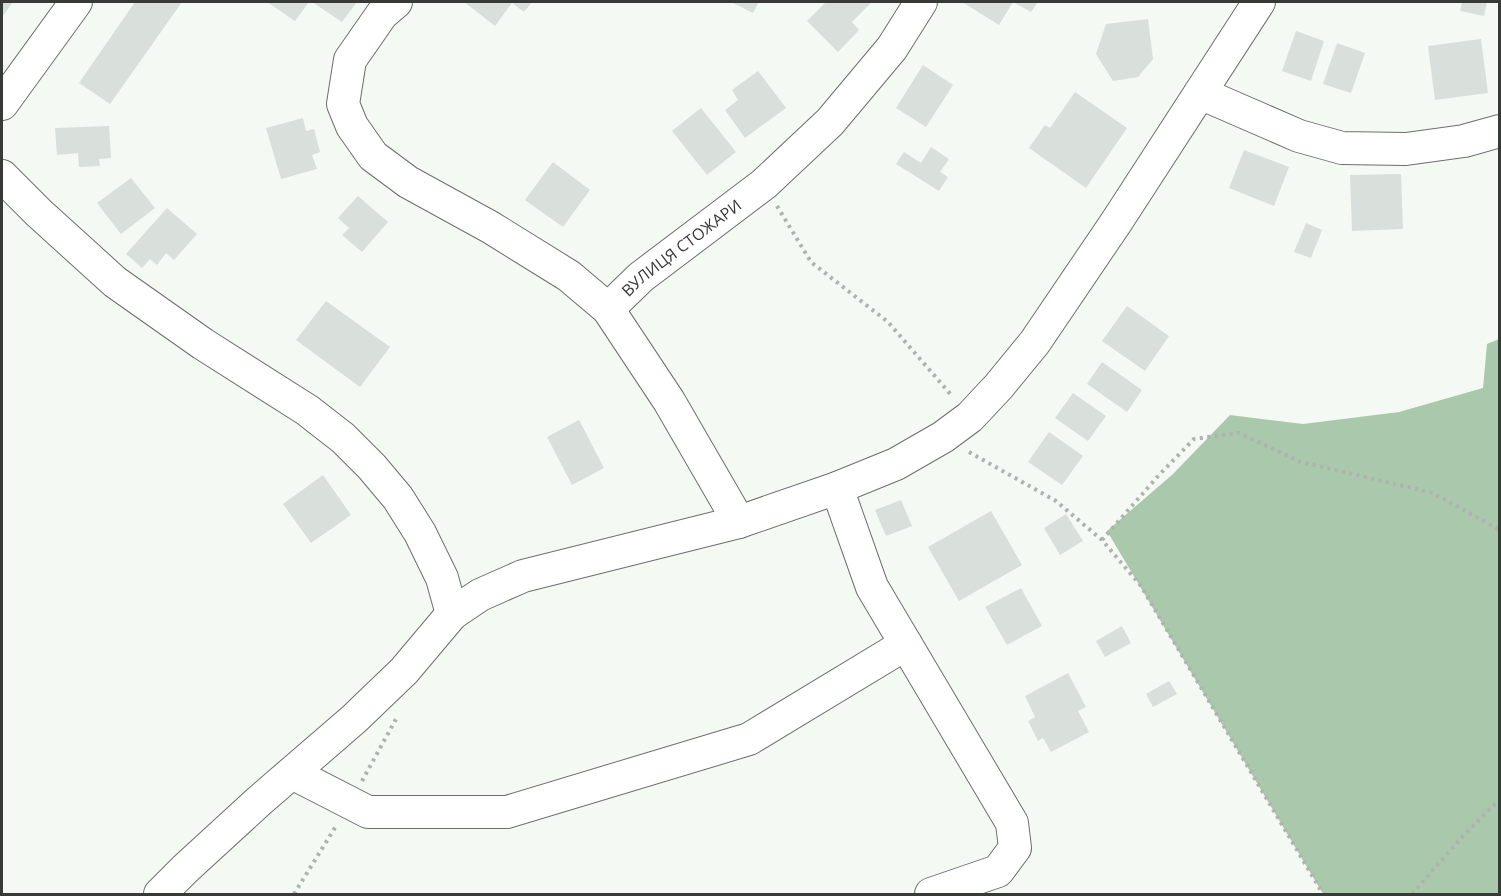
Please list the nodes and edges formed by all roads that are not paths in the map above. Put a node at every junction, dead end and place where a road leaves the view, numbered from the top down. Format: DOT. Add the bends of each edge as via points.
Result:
graph roads {
  1 [pos="76,2"];
  2 [pos="396,2"];
  3 [pos="921,2"];
  4 [pos="1259,2"];
  5 [pos="1200,93"];
  6 [pos="2,104"];
  7 [pos="1500,131"];
  8 [pos="2,176"];
  9 [pos="608,309"];
  10 [pos="837,488"];
  11 [pos="739,522"];
  12 [pos="452,614"];
  13 [pos="906,644"];
  14 [pos="292,773"];
  15 [pos="160,894"];
  16 [pos="931,894"];
  1 -- 6 [label="street"];
  2 -- 9 [label="street" via="382,14 350,60 343,104 352,126 373,156 408,182 569,276"];
  3 -- 9 [label="street, ВУЛИЦЯ СТОЖАРИ" via="892,48 830,122 764,184 641,276"];
  4 -- 5 [label="street"];
  5 -- 7 [label="street" via="1299,136 1342,148 1406,148 1464,141"];
  5 -- 10 [label="street" via="1035,342 999,386 970,417 943,437 896,464"];
  8 -- 12 [label="street" via="115,282 343,438 398,498 420,533 442,578"];
  9 -- 11 [label="street, ВУЛИЦЯ СТОЖАРИ" via="669,401"];
  10 -- 11 [label="street"];
  10 -- 13 [label="street" via="872,587"];
  11 -- 12 [label="street" via="523,576 480,595"];
  12 -- 14 [label="street" via="404,671"];
  13 -- 14 [label="street" via="749,739 507,812 368,812"];
  13 -- 16 [label="street" via="1012,823 1015,848 998,871"];
  14 -- 15 [label="street"];
}
